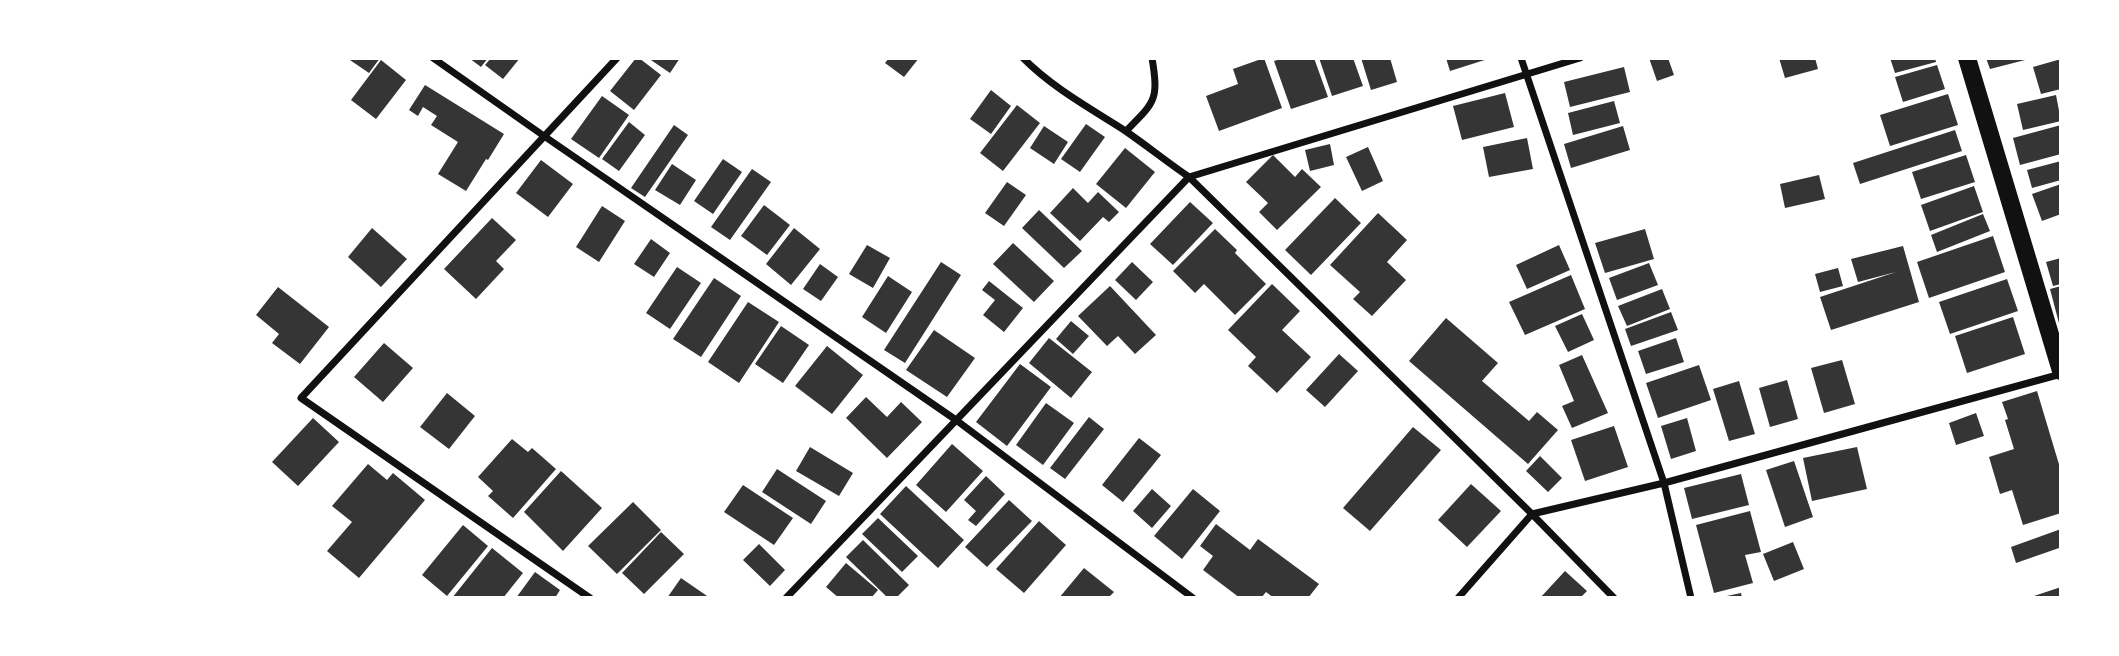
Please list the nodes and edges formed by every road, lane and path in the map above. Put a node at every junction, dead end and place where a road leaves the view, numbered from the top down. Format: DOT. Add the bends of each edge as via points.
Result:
graph roads {
  1 [pos="433,58"];
  2 [pos="617,58"];
  3 [pos="1023,58"];
  4 [pos="1152,58"];
  5 [pos="1521,58"];
  6 [pos="1580,58"];
  7 [pos="1967,58"];
  8 [pos="1525,73"];
  9 [pos="1126,131"];
  10 [pos="544,136"];
  11 [pos="1189,177"];
  12 [pos="2061,372"];
  13 [pos="956,420"];
  14 [pos="1664,483"];
  15 [pos="1532,514"];
  16 [pos="590,598"];
  17 [pos="786,598"];
  18 [pos="1194,598"];
  19 [pos="1458,598"];
  20 [pos="1614,598"];
  21 [pos="1691,598"];
  1 -- 10 [label="street"];
  2 -- 10 [label="street"];
  3 -- 9 [label="street" via="1060,90"];
  4 -- 9 [label="street" via="1153,102"];
  5 -- 8 [label="street"];
  6 -- 8 [label="street"];
  7 -- 12 [label="main road"];
  8 -- 11 [label="street"];
  8 -- 14 [label="street"];
  9 -- 11 [label="street"];
  10 -- 13 [label="street"];
  10 -- 16 [label="street" via="301,398"];
  11 -- 13 [label="street"];
  11 -- 15 [label="street"];
  12 -- 14 [label="street"];
  13 -- 17 [label="street"];
  13 -- 18 [label="street"];
  14 -- 15 [label="street"];
  14 -- 21 [label="street"];
  15 -- 19 [label="street"];
  15 -- 20 [label="street"];
}
